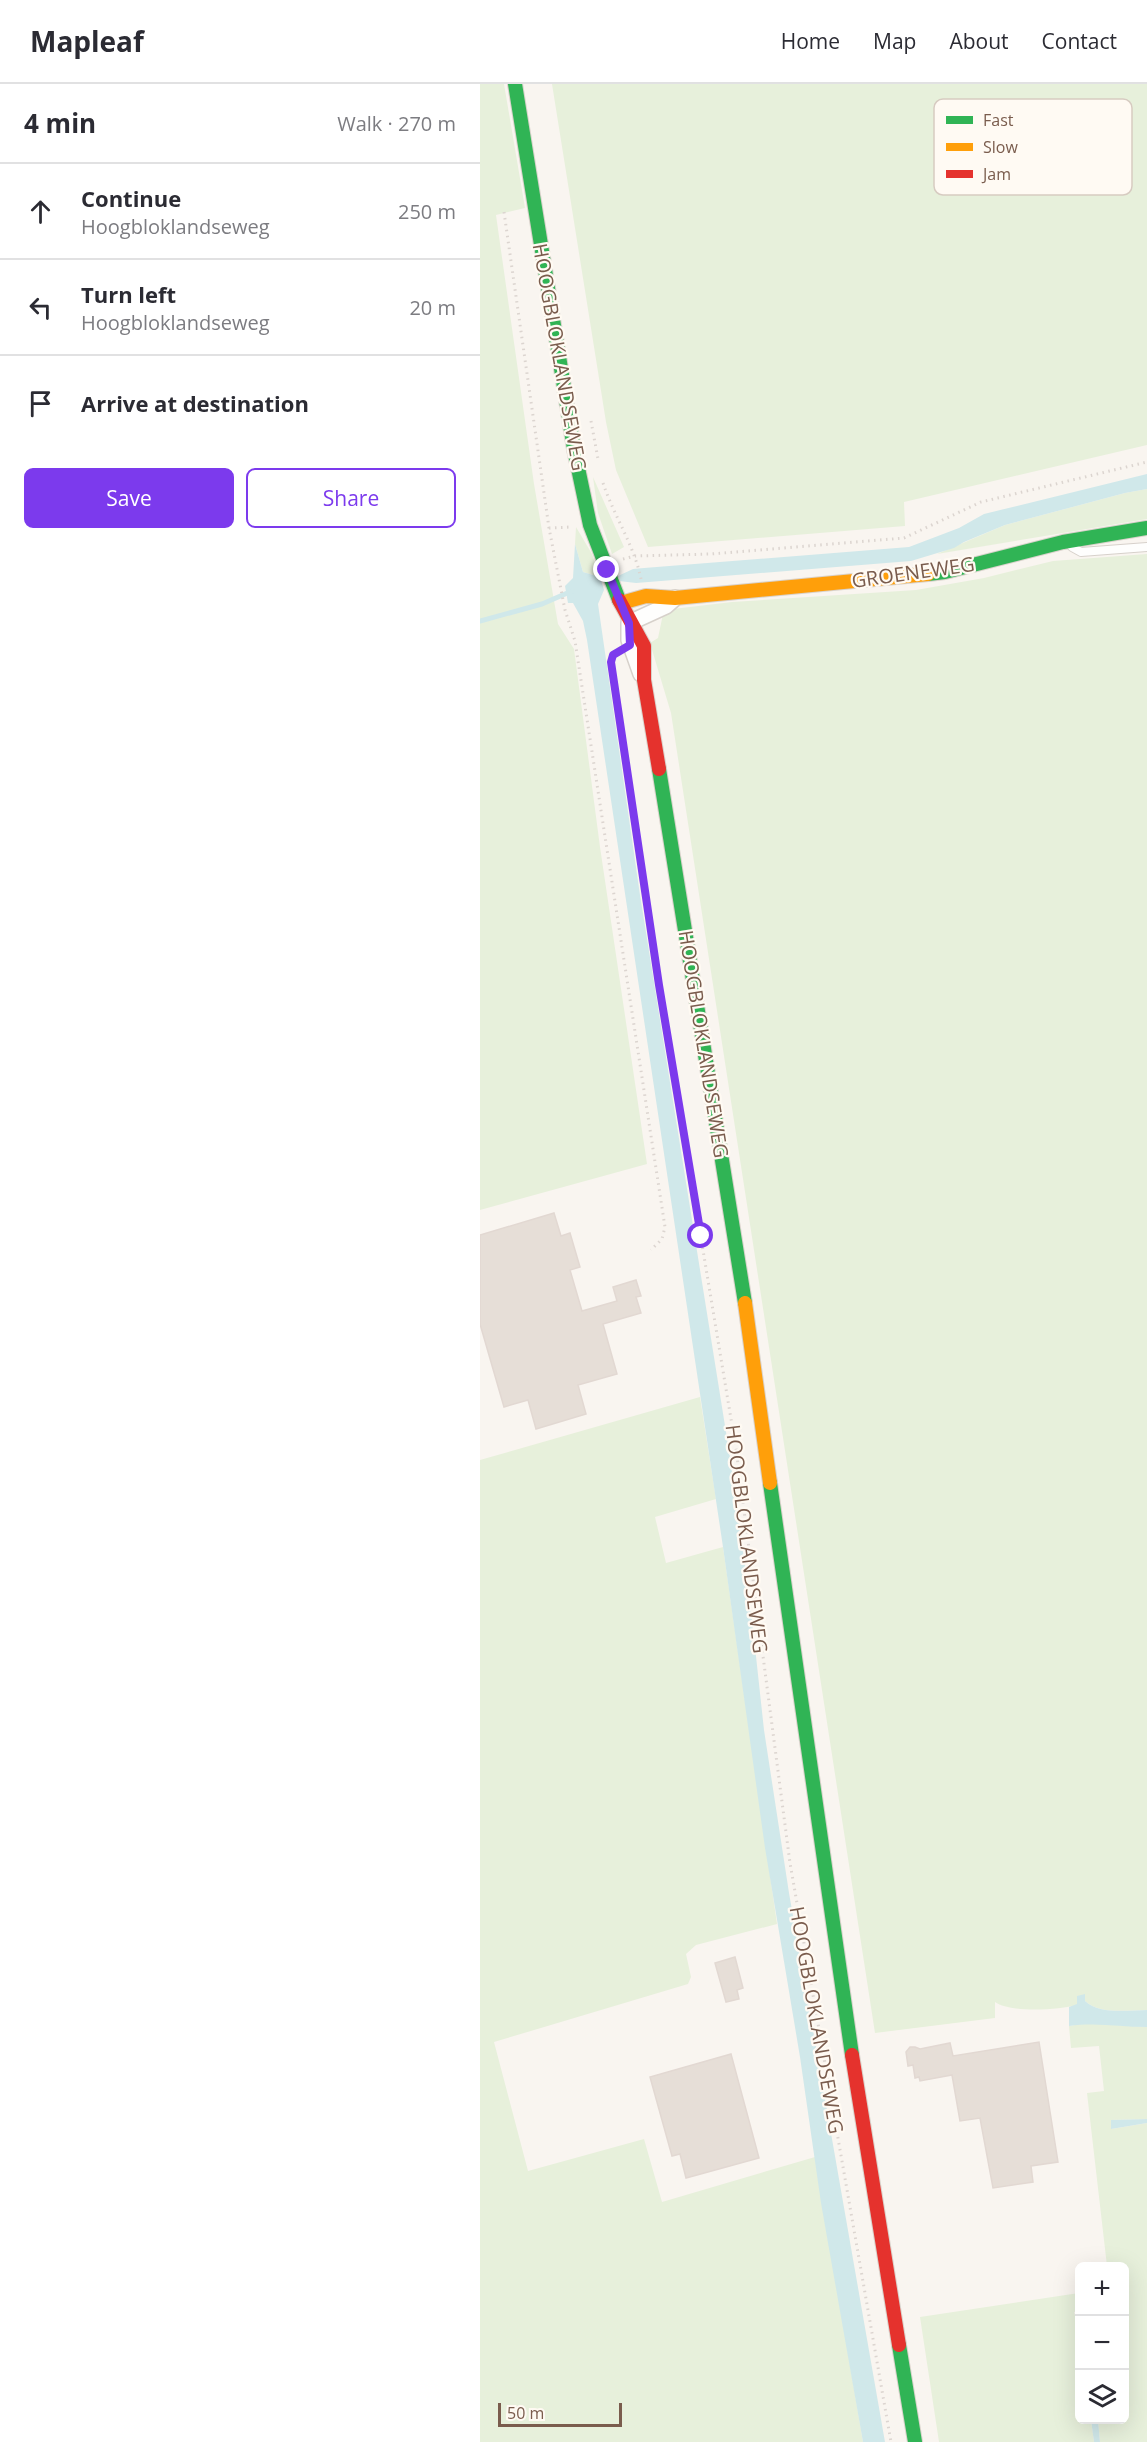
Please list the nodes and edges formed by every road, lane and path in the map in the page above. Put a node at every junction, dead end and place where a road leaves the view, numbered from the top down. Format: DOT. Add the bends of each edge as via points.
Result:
graph roads {
  1 [pos="515,84"];
  2 [pos="504,212"];
  3 [pos="590,413"];
  4 [pos="1147,462"];
  5 [pos="599,466"];
  6 [pos="600,476"];
  7 [pos="1147,528"];
  8 [pos="1063,542"];
  9 [pos="1147,547"];
  10 [pos="635,556"];
  11 [pos="642,585"];
  12 [pos="618,597"];
  13 [pos="675,598"];
  14 [pos="629,623"];
  15 [pos="630,645"];
  16 [pos="644,680"];
  17 [pos="651,1250"];
  18 [pos="891,2442"];
  19 [pos="915,2442"];
  1 -- 12 [label="street, HOOGBLOKLANDSEWEG" via="574,448 590,525"];
  2 -- 17 [label="path" via="549,528 575,641 665,1227 662,1239"];
  3 -- 5 [label="path, HOOGBLOKLANDSEWEG"];
  4 -- 10 [label="path" via="981,502 904,538 711,554"];
  6 -- 10 [label="path, HOOGBLOKLANDSEWEG"];
  7 -- 8 [label="street, GROENEWEG"];
  8 -- 9 [label="lane" via="1081,552"];
  8 -- 13 [label="street, GROENEWEG" via="945,572"];
  10 -- 11 [label="path, HOOGBLOKLANDSEWEG"];
  12 -- 13 [label="street, GROENEWEG"];
  12 -- 14 [label="street, HOOGBLOKLANDSEWEG"];
  13 -- 14 [label="street, GROENEWEG"];
  14 -- 15 [label="street, HOOGBLOKLANDSEWEG"];
  14 -- 16 [label="street, HOOGBLOKLANDSEWEG" via="643,642"];
  15 -- 16 [label="street, HOOGBLOKLANDSEWEG"];
  15 -- 18 [label="path, HOOGBLOKLANDSEWEG" via="613,655 612,671 659,985 736,1449 790,1863"];
  16 -- 19 [label="street, HOOGBLOKLANDSEWEG" via="734,1227 860,2114"];
}
